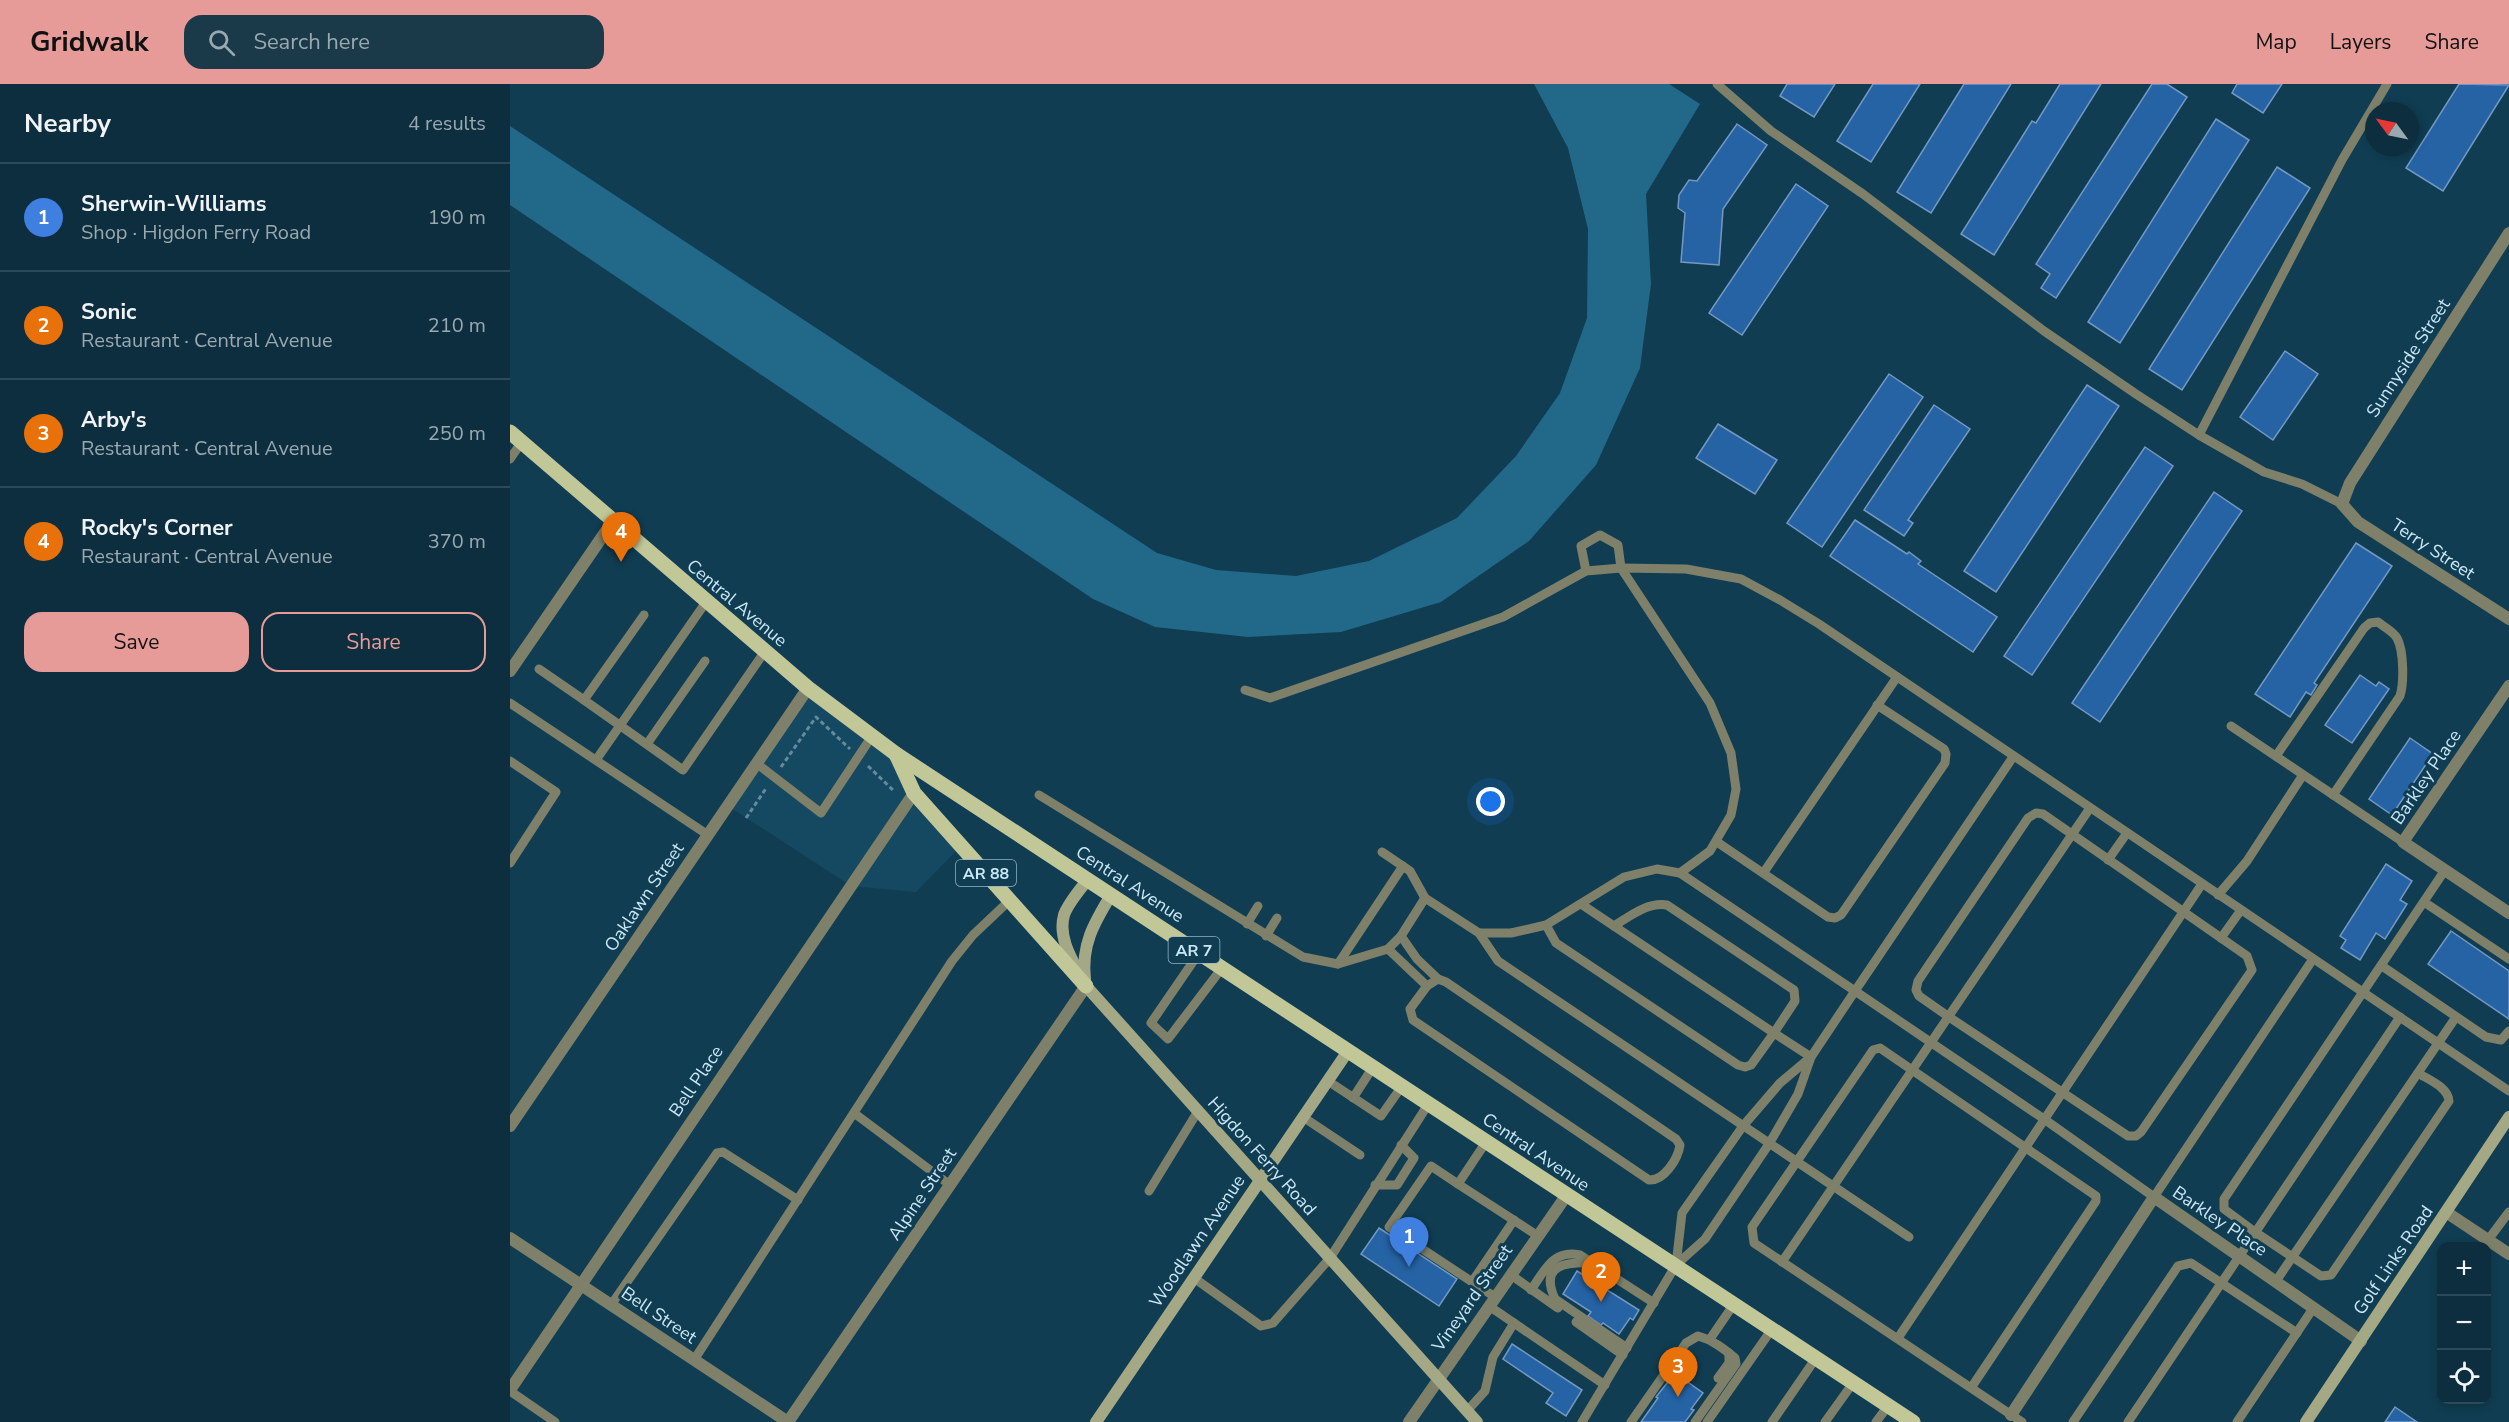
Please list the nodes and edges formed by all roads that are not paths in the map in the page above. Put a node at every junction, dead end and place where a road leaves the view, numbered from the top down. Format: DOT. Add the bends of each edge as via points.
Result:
graph roads {
  1 [pos="1717,84"];
  2 [pos="2387,84"];
  3 [pos="2509,233"];
  4 [pos="2199,435"];
  5 [pos="515,437"];
  6 [pos="510,459"];
  7 [pos="2342,504"];
  8 [pos="613,521"];
  9 [pos="1621,568"];
  10 [pos="1586,571"];
  11 [pos="706,602"];
  12 [pos="644,615"];
  13 [pos="2509,619"];
  14 [pos="765,651"];
  15 [pos="705,661"];
  16 [pos="539,669"];
  17 [pos="510,671"];
  18 [pos="1897,677"];
  19 [pos="2509,686"];
  20 [pos="808,688"];
  21 [pos="1245,690"];
  22 [pos="584,700"];
  23 [pos="510,703"];
  24 [pos="1877,705"];
  25 [pos="620,725"];
  26 [pos="2231,726"];
  27 [pos="872,736"];
  28 [pos="647,744"];
  29 [pos="896,754"];
  30 [pos="2013,756"];
  31 [pos="2276,756"];
  32 [pos="596,760"];
  33 [pos="510,761"];
  34 [pos="756,763"];
  35 [pos="2303,775"];
  36 [pos="1039,795"];
  37 [pos="2332,795"];
  38 [pos="910,798"];
  39 [pos="2090,808"];
  40 [pos="2127,833"];
  41 [pos="2072,834"];
  42 [pos="708,835"];
  43 [pos="1717,842"];
  44 [pos="2403,843"];
  45 [pos="1382,852"];
  46 [pos="2108,860"];
  47 [pos="510,863"];
  48 [pos="1403,866"];
  49 [pos="2445,870"];
  50 [pos="1764,872"];
  51 [pos="1680,873"];
  52 [pos="1088,879"];
  53 [pos="2202,884"];
  54 [pos="1111,895"];
  55 [pos="2218,895"];
  56 [pos="1425,898"];
  57 [pos="1010,900"];
  58 [pos="2424,902"];
  59 [pos="1581,904"];
  60 [pos="1258,906"];
  61 [pos="2241,910"];
  62 [pos="2184,911"];
  63 [pos="2509,913"];
  64 [pos="1277,918"];
  65 [pos="1247,924"];
  66 [pos="1546,925"];
  67 [pos="1614,926"];
  68 [pos="1479,933"];
  69 [pos="1266,936"];
  70 [pos="1401,936"];
  71 [pos="2221,938"];
  72 [pos="1388,949"];
  73 [pos="1199,953"];
  74 [pos="2313,959"];
  75 [pos="2509,959"];
  76 [pos="1338,964"];
  77 [pos="2382,966"];
  78 [pos="1222,968"];
  79 [pos="1438,979"];
  80 [pos="1086,986"];
  81 [pos="1427,986"];
  82 [pos="1855,991"];
  83 [pos="2363,993"];
  84 [pos="1949,1017"];
  85 [pos="2400,1017"];
  86 [pos="2456,1017"];
  87 [pos="2509,1031"];
  88 [pos="1774,1033"];
  89 [pos="1932,1042"];
  90 [pos="2438,1043"];
  91 [pos="1348,1051"];
  92 [pos="1811,1058"];
  93 [pos="1373,1067"];
  94 [pos="1913,1071"];
  95 [pos="2418,1073"];
  96 [pos="1328,1081"];
  97 [pos="1402,1086"];
  98 [pos="2509,1091"];
  99 [pos="2062,1092"];
  100 [pos="1353,1098"];
  101 [pos="1429,1103"];
  102 [pos="1198,1111"];
  103 [pos="855,1113"];
  104 [pos="1303,1118"];
  105 [pos="2044,1119"];
  106 [pos="2507,1124"];
  107 [pos="510,1126"];
  108 [pos="1743,1126"];
  109 [pos="1486,1142"];
  110 [pos="1769,1144"];
  111 [pos="1401,1145"];
  112 [pos="2026,1147"];
  113 [pos="1360,1155"];
  114 [pos="1797,1162"];
  115 [pos="1260,1181"];
  116 [pos="1458,1184"];
  117 [pos="950,1185"];
  118 [pos="1375,1185"];
  119 [pos="1834,1187"];
  120 [pos="1149,1191"];
  121 [pos="1566,1196"];
  122 [pos="2154,1197"];
  123 [pos="798,1200"];
  124 [pos="2446,1212"];
  125 [pos="2509,1212"];
  126 [pos="1514,1220"];
  127 [pos="2255,1232"];
  128 [pos="1538,1236"];
  129 [pos="510,1238"];
  130 [pos="1908,1238"];
  131 [pos="2488,1240"];
  132 [pos="2509,1254"];
  133 [pos="2239,1256"];
  134 [pos="2293,1257"];
  135 [pos="1330,1258"];
  136 [pos="1782,1262"];
  137 [pos="1593,1263"];
  138 [pos="1676,1266"];
  139 [pos="1511,1275"];
  140 [pos="1194,1278"];
  141 [pos="2276,1281"];
  142 [pos="1472,1282"];
  143 [pos="2221,1283"];
  144 [pos="580,1284"];
  145 [pos="1531,1290"];
  146 [pos="1492,1301"];
  147 [pos="1654,1303"];
  148 [pos="1734,1304"];
  149 [pos="611,1305"];
  150 [pos="2314,1307"];
  151 [pos="1514,1323"];
  152 [pos="1772,1329"];
  153 [pos="2296,1333"];
  154 [pos="1898,1338"];
  155 [pos="1710,1339"];
  156 [pos="2361,1341"];
  157 [pos="1625,1352"];
  158 [pos="1729,1353"];
  159 [pos="1816,1358"];
  160 [pos="694,1360"];
  161 [pos="1439,1378"];
  162 [pos="1853,1383"];
  163 [pos="1605,1385"];
  164 [pos="1971,1388"];
  165 [pos="510,1390"];
  166 [pos="1888,1406"];
  167 [pos="1467,1411"];
  168 [pos="2016,1418"];
  169 [pos="555,1422"];
  170 [pos="788,1422"];
  171 [pos="1096,1422"];
  172 [pos="1409,1422"];
  173 [pos="1477,1422"];
  174 [pos="1582,1422"];
  175 [pos="1631,1422"];
  176 [pos="1688,1422"];
  177 [pos="1695,1422"];
  178 [pos="1707,1422"];
  179 [pos="1772,1422"];
  180 [pos="1825,1422"];
  181 [pos="1876,1422"];
  182 [pos="1913,1422"];
  183 [pos="2073,1422"];
  184 [pos="2128,1422"];
  185 [pos="2237,1422"];
  186 [pos="2306,1422"];
  1 -- 4 [label="lane" via="1771,131 1863,194 2044,332"];
  2 -- 4 [label="lane" via="2342,160"];
  3 -- 7 [label="street, Sunnyside Street" via="2350,483"];
  4 -- 7 [label="lane" via="2264,472 2302,484"];
  5 -- 6 [label="lane"];
  5 -- 8 [label="main road, Central Avenue / AR 7"];
  7 -- 13 [label="street, Terry Street" via="2358,522"];
  8 -- 11 [label="main road, Central Avenue / AR 7"];
  8 -- 17 [label="street"];
  9 -- 10 [label="lane"];
  9 -- 10 [label="lane" via="1618,545 1600,535 1581,546"];
  9 -- 18 [label="lane" via="1686,570 1741,579"];
  9 -- 43 [label="lane" via="1710,704 1731,753 1736,789 1731,815"];
  10 -- 21 [label="lane" via="1492,621 1270,698"];
  11 -- 14 [label="main road, Central Avenue / AR 7"];
  11 -- 25 [label="lane"];
  12 -- 22 [label="lane"];
  14 -- 20 [label="main road, Central Avenue / AR 7"];
  14 -- 28 [label="lane" via="683,770"];
  15 -- 28 [label="lane"];
  16 -- 22 [label="lane"];
  18 -- 24 [label="lane"];
  18 -- 30 [label="lane"];
  19 -- 44 [label="street, Barkley Place"];
  20 -- 27 [label="main road, Central Avenue / AR 7"];
  20 -- 34 [label="street, Oaklawn Street"];
  22 -- 25 [label="lane"];
  23 -- 32 [label="lane"];
  24 -- 50 [label="lane"];
  24 -- 50 [label="lane" via="1944,749 1945,763 1841,915 1828,917"];
  25 -- 28 [label="lane"];
  25 -- 32 [label="lane"];
  26 -- 31 [label="lane"];
  27 -- 29 [label="main road, Central Avenue / AR 7"];
  27 -- 34 [label="lane" via="821,813"];
  29 -- 38 [label="main road, AR 88"];
  29 -- 52 [label="main road, Central Avenue / AR 7"];
  30 -- 39 [label="lane"];
  30 -- 82 [label="lane"];
  31 -- 35 [label="lane"];
  31 -- 37 [label="lane" via="2364,628 2378,622 2399,642 2403,686"];
  32 -- 42 [label="lane"];
  33 -- 47 [label="lane" via="556,792"];
  34 -- 42 [label="street, Oaklawn Street"];
  35 -- 37 [label="lane"];
  35 -- 55 [label="lane" via="2247,861"];
  36 -- 65 [label="lane"];
  37 -- 44 [label="lane"];
  38 -- 57 [label="main road, AR 88"];
  38 -- 144 [label="street, Bell Place"];
  39 -- 40 [label="lane"];
  39 -- 41 [label="lane"];
  40 -- 46 [label="lane"];
  40 -- 53 [label="lane"];
  41 -- 46 [label="lane"];
  41 -- 84 [label="lane"];
  41 -- 84 [label="lane" via="2043,814 2028,818 1918,981 1916,990 1920,996"];
  42 -- 107 [label="street, Oaklawn Street"];
  43 -- 50 [label="lane"];
  43 -- 51 [label="lane"];
  44 -- 49 [label="street, Barkley Place"];
  45 -- 48 [label="lane"];
  46 -- 62 [label="lane"];
  48 -- 56 [label="lane"];
  48 -- 76 [label="lane"];
  49 -- 58 [label="lane"];
  49 -- 63 [label="street, Barkley Place"];
  51 -- 59 [label="lane" via="1658,869 1624,877"];
  51 -- 82 [label="lane"];
  52 -- 54 [label="main road, Central Avenue / AR 7"];
  52 -- 80 [label="main road, Higdon Ferry Road" via="1064,914 1062,929 1065,947"];
  53 -- 55 [label="lane"];
  53 -- 62 [label="lane"];
  54 -- 73 [label="main road, Central Avenue / AR 7"];
  54 -- 80 [label="main road" via="1090,933 1083,958"];
  55 -- 61 [label="lane"];
  56 -- 68 [label="lane"];
  56 -- 70 [label="lane"];
  57 -- 80 [label="main road, AR 88"];
  57 -- 103 [label="lane" via="952,961"];
  58 -- 75 [label="lane"];
  58 -- 77 [label="lane"];
  59 -- 66 [label="lane"];
  59 -- 67 [label="lane"];
  60 -- 65 [label="lane"];
  61 -- 71 [label="lane"];
  61 -- 74 [label="lane"];
  62 -- 71 [label="lane"];
  62 -- 99 [label="lane"];
  64 -- 69 [label="lane"];
  65 -- 69 [label="lane"];
  66 -- 68 [label="lane" via="1511,933"];
  66 -- 88 [label="lane" via="1556,943 1738,1065 1751,1065"];
  67 -- 88 [label="lane"];
  67 -- 88 [label="lane" via="1644,908 1667,905 1794,990 1795,1001"];
  68 -- 108 [label="lane" via="1498,961"];
  69 -- 76 [label="lane" via="1303,957"];
  70 -- 72 [label="lane"];
  70 -- 79 [label="lane"];
  71 -- 99 [label="lane" via="2247,956 2252,970 2141,1132 2128,1136"];
  72 -- 76 [label="lane"];
  72 -- 81 [label="lane"];
  73 -- 78 [label="main road, Central Avenue / AR 7"];
  73 -- 78 [label="lane" via="1151,1023 1168,1039"];
  74 -- 83 [label="lane"];
  74 -- 122 [label="lane"];
  77 -- 83 [label="lane"];
  77 -- 86 [label="lane"];
  78 -- 91 [label="main road, Central Avenue / AR 7"];
  79 -- 81 [label="lane"];
  79 -- 81 [label="lane" via="1676,1139 1679,1151 1662,1176 1648,1180 1413,1020 1410,1010"];
  80 -- 102 [label="main road, Higdon Ferry Road / AR 88"];
  80 -- 117 [label="street, Alpine Street"];
  82 -- 89 [label="lane"];
  82 -- 92 [label="lane"];
  83 -- 85 [label="lane"];
  83 -- 127 [label="lane" via="2224,1199 2228,1214"];
  84 -- 89 [label="lane"];
  84 -- 99 [label="lane"];
  85 -- 90 [label="lane"];
  85 -- 127 [label="lane"];
  86 -- 87 [label="lane" via="2495,1040"];
  86 -- 90 [label="lane"];
  88 -- 92 [label="lane"];
  89 -- 94 [label="lane"];
  89 -- 105 [label="lane"];
  90 -- 95 [label="lane"];
  90 -- 98 [label="lane"];
  91 -- 93 [label="main road, Central Avenue / AR 7"];
  91 -- 96 [label="main road, Woodlawn Avenue"];
  92 -- 108 [label="lane" via="1780,1083"];
  92 -- 110 [label="lane" via="1798,1095"];
  93 -- 97 [label="main road, Central Avenue / AR 7"];
  93 -- 100 [label="lane"];
  94 -- 112 [label="lane"];
  94 -- 114 [label="lane" via="1880,1048 1873,1050"];
  94 -- 119 [label="lane"];
  95 -- 134 [label="lane"];
  95 -- 134 [label="lane" via="2444,1090 2449,1101 2344,1256 2326,1277"];
  96 -- 100 [label="lane"];
  96 -- 104 [label="main road, Woodlawn Avenue"];
  97 -- 100 [label="lane" via="1381,1116"];
  97 -- 101 [label="main road, Central Avenue / AR 7"];
  99 -- 105 [label="lane"];
  101 -- 109 [label="main road, Central Avenue / AR 7"];
  101 -- 111 [label="lane"];
  102 -- 115 [label="main road, Higdon Ferry Road / AR 88"];
  102 -- 120 [label="lane"];
  103 -- 117 [label="lane"];
  103 -- 123 [label="lane"];
  104 -- 113 [label="lane"];
  104 -- 115 [label="main road, Woodlawn Avenue"];
  105 -- 112 [label="lane"];
  105 -- 122 [label="lane"];
  106 -- 124 [label="main road, Golf Links Road"];
  108 -- 110 [label="lane"];
  108 -- 138 [label="lane" via="1682,1212"];
  109 -- 116 [label="lane"];
  109 -- 121 [label="main road, Central Avenue / AR 7"];
  110 -- 114 [label="lane"];
  110 -- 138 [label="lane" via="1705,1239"];
  111 -- 118 [label="lane"];
  111 -- 118 [label="lane" via="1414,1158 1397,1185"];
  112 -- 154 [label="lane"];
  112 -- 164 [label="lane" via="2093,1192 2096,1201"];
  114 -- 119 [label="lane"];
  114 -- 136 [label="lane" via="1752,1227 1754,1243"];
  115 -- 135 [label="main road, Higdon Ferry Road / AR 88"];
  115 -- 140 [label="main road, Woodlawn Avenue"];
  116 -- 126 [label="lane"];
  116 -- 142 [label="lane" via="1431,1166 1389,1227"];
  117 -- 170 [label="street, Alpine Street"];
  118 -- 135 [label="lane"];
  119 -- 130 [label="lane"];
  119 -- 136 [label="lane"];
  121 -- 128 [label="street, Vineyard Street"];
  121 -- 138 [label="main road, Central Avenue / AR 7"];
  122 -- 133 [label="street, Barkley Place"];
  122 -- 168 [label="street, Barkley Place"];
  123 -- 149 [label="lane" via="723,1152 717,1153"];
  123 -- 160 [label="lane"];
  124 -- 131 [label="street"];
  124 -- 156 [label="main road, Golf Links Road"];
  125 -- 131 [label="lane"];
  126 -- 128 [label="lane"];
  126 -- 142 [label="lane"];
  127 -- 133 [label="lane"];
  127 -- 134 [label="lane"];
  128 -- 139 [label="street, Vineyard Street"];
  129 -- 144 [label="street, Bell Street"];
  131 -- 132 [label="street"];
  133 -- 141 [label="street, Barkley Place"];
  133 -- 143 [label="lane"];
  134 -- 141 [label="lane"];
  135 -- 140 [label="lane" via="1267,1326 1261,1326"];
  135 -- 161 [label="main road, Higdon Ferry Road / AR 88"];
  136 -- 154 [label="lane"];
  137 -- 145 [label="lane" via="1568,1252 1547,1267"];
  137 -- 147 [label="lane"];
  137 -- 157 [label="lane" via="1563,1263 1551,1274 1549,1286 1555,1299"];
  138 -- 147 [label="lane"];
  138 -- 148 [label="main road, Central Avenue / AR 7"];
  139 -- 145 [label="lane"];
  139 -- 146 [label="street, Vineyard Street"];
  140 -- 171 [label="main road, Woodlawn Avenue"];
  141 -- 150 [label="street, Barkley Place"];
  142 -- 146 [label="lane"];
  143 -- 153 [label="lane"];
  143 -- 183 [label="lane" via="2191,1263 2178,1266"];
  143 -- 184 [label="lane"];
  144 -- 149 [label="street, Bell Street"];
  144 -- 165 [label="street, Bell Place"];
  145 -- 157 [label="lane"];
  146 -- 151 [label="lane"];
  146 -- 161 [label="street, Vineyard Street"];
  147 -- 157 [label="lane"];
  148 -- 152 [label="main road, Central Avenue / AR 7"];
  148 -- 155 [label="lane"];
  149 -- 160 [label="street, Bell Street"];
  150 -- 153 [label="lane"];
  150 -- 156 [label="street, Barkley Place"];
  151 -- 163 [label="lane"];
  151 -- 167 [label="lane" via="1493,1358 1485,1391"];
  152 -- 159 [label="main road, Central Avenue / AR 7"];
  152 -- 178 [label="lane"];
  153 -- 185 [label="lane"];
  154 -- 164 [label="lane"];
  155 -- 158 [label="lane"];
  155 -- 175 [label="lane" via="1698,1336 1686,1343"];
  156 -- 186 [label="main road, Golf Links Road"];
  157 -- 163 [label="lane"];
  158 -- 176 [label="lane" via="1729,1363"];
  158 -- 177 [label="lane" via="1736,1364"];
  159 -- 162 [label="main road, Central Avenue / AR 7"];
  159 -- 179 [label="lane"];
  160 -- 170 [label="street, Bell Street"];
  161 -- 167 [label="main road, Higdon Ferry Road / AR 88"];
  161 -- 172 [label="street, Vineyard Street"];
  162 -- 166 [label="main road, Central Avenue / AR 7"];
  162 -- 180 [label="lane"];
  163 -- 174 [label="lane"];
  164 -- 168 [label="lane"];
  165 -- 169 [label="lane"];
  166 -- 181 [label="lane"];
  166 -- 182 [label="main road, Central Avenue / AR 7"];
  167 -- 173 [label="main road, Higdon Ferry Road / AR 88"];
}
